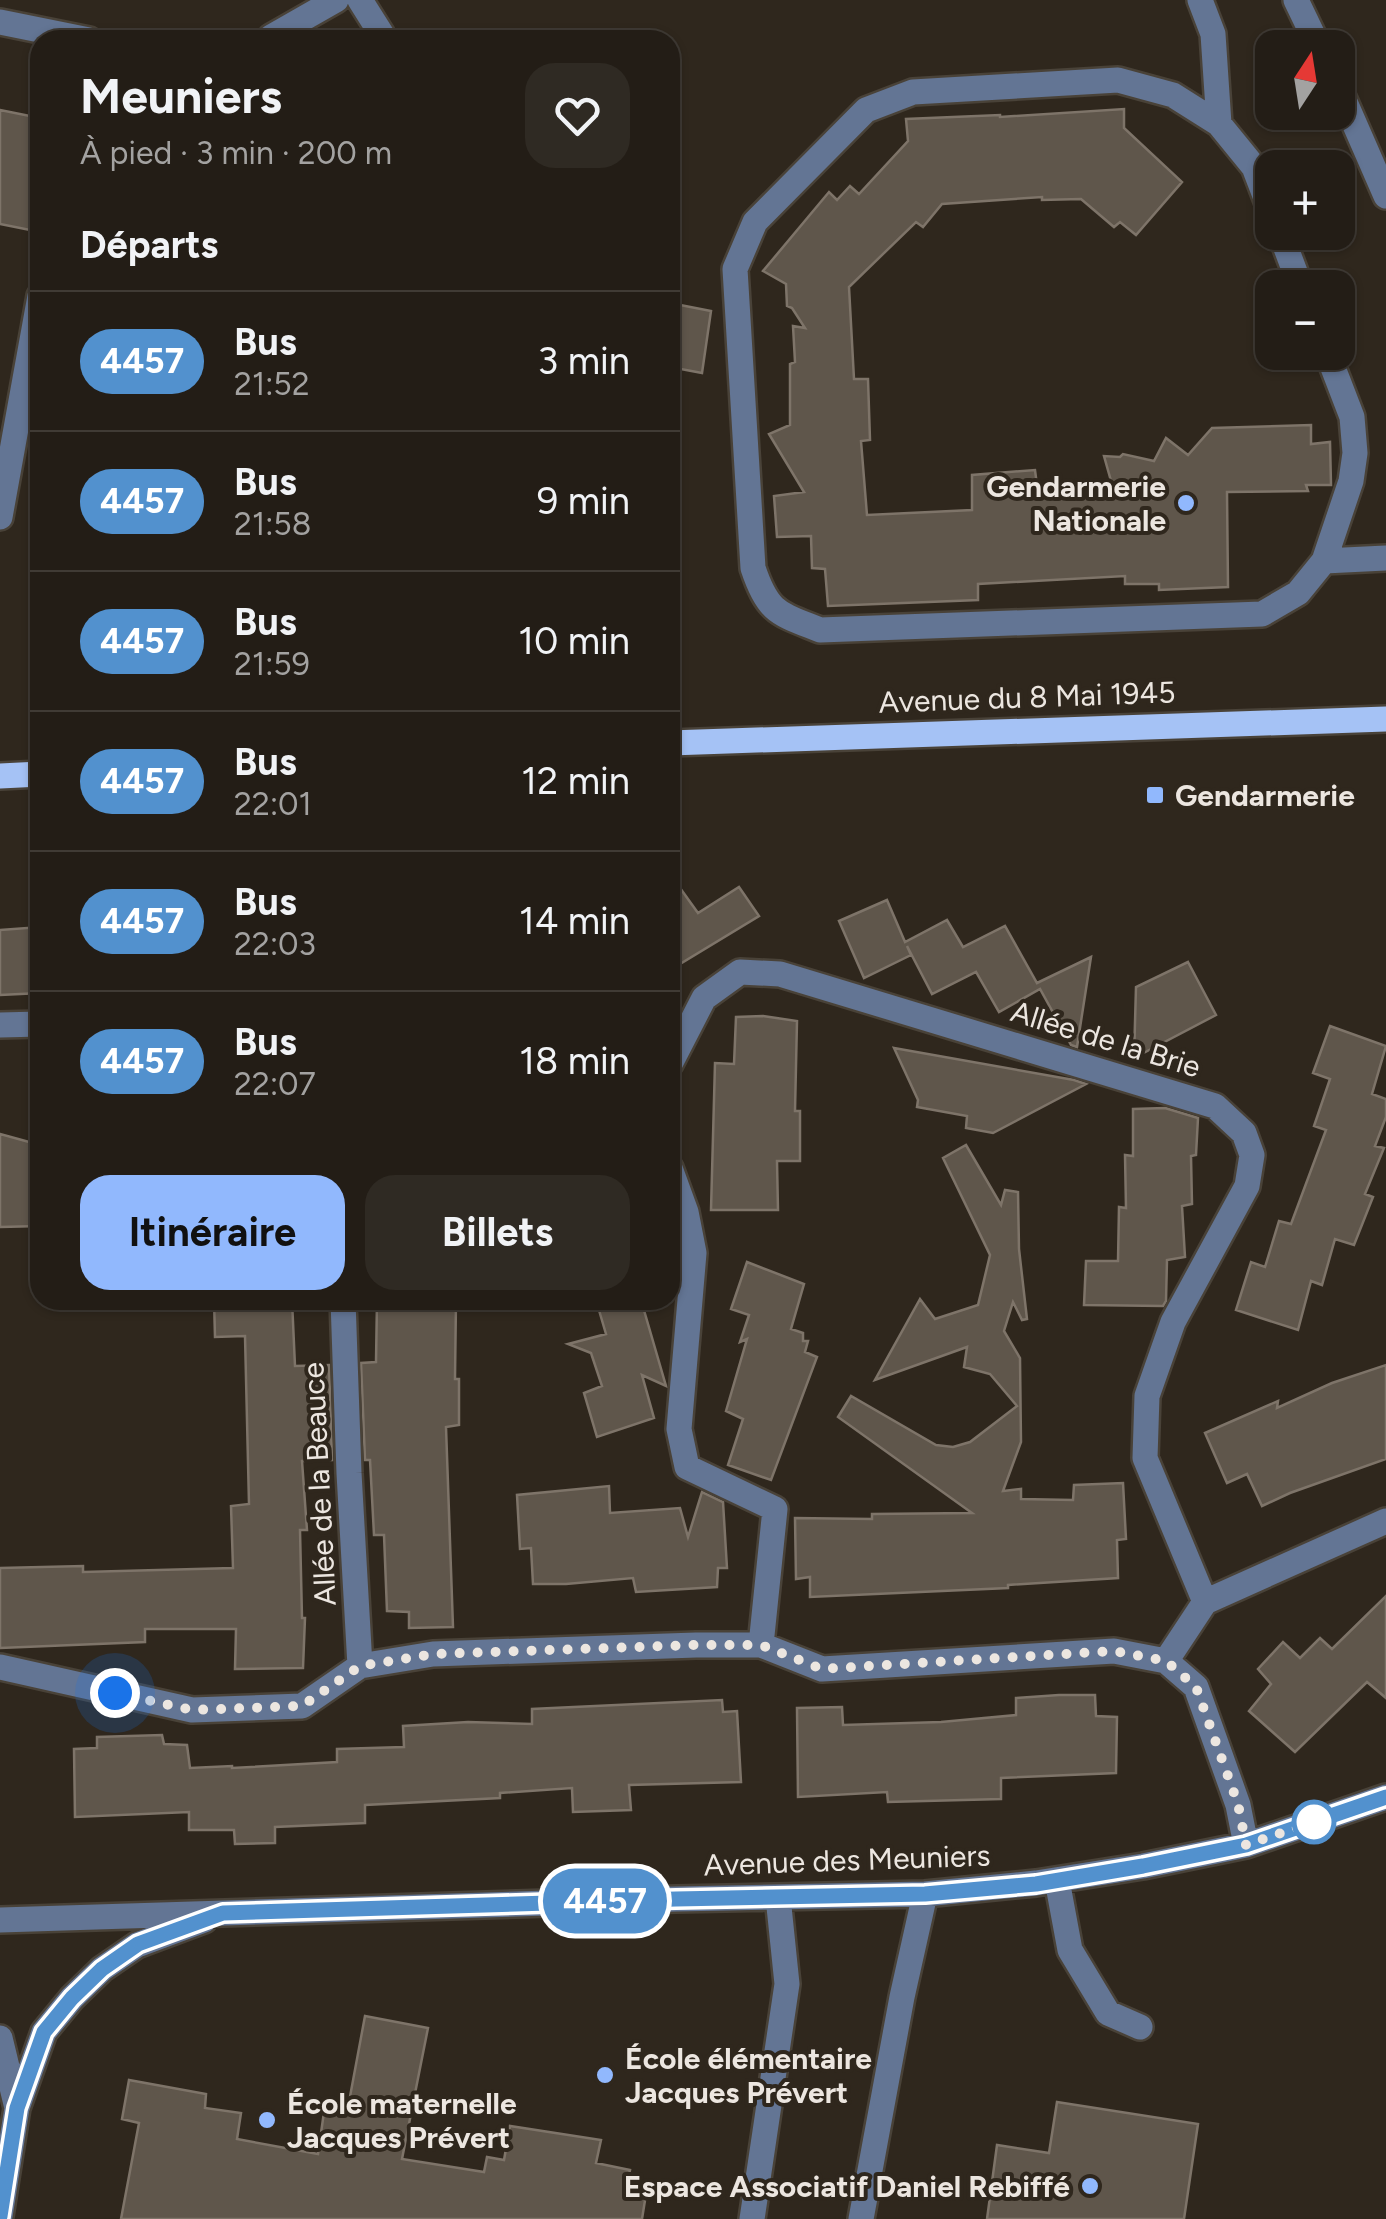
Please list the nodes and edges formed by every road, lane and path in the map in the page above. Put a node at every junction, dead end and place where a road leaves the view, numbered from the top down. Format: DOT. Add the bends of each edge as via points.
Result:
graph roads {
  1 [pos="336,0"];
  2 [pos="360,0"];
  3 [pos="1200,0"];
  4 [pos="1296,0"];
  5 [pos="0,22"];
  6 [pos="39,30"];
  7 [pos="284,30"];
  8 [pos="379,30"];
  9 [pos="1310,30"];
  10 [pos="1219,124"];
  11 [pos="1355,125"];
  12 [pos="1255,170"];
  13 [pos="1386,196"];
  14 [pos="30,351"];
  15 [pos="1334,370"];
  16 [pos="0,517"];
  17 [pos="1386,558"];
  18 [pos="1324,561"];
  19 [pos="1386,718"];
  20 [pos="680,743"];
  21 [pos="30,774"];
  22 [pos="0,776"];
  23 [pos="0,1024"];
  24 [pos="30,1024"];
  25 [pos="680,1045"];
  26 [pos="680,1196"];
  27 [pos="343,1310"];
  28 [pos="1386,1521"];
  29 [pos="1205,1602"];
  30 [pos="761,1645"];
  31 [pos="1166,1661"];
  32 [pos="0,1666"];
  33 [pos="360,1666"];
  34 [pos="1386,1798"];
  35 [pos="1246,1845"];
  36 [pos="1057,1880"];
  37 [pos="925,1894"];
  38 [pos="778,1897"];
  39 [pos="223,1913"];
  40 [pos="0,1920"];
  41 [pos="1140,2027"];
  42 [pos="0,2038"];
  43 [pos="17,2108"];
  44 [pos="4,2174"];
  45 [pos="0,2216"];
  46 [pos="752,2219"];
  47 [pos="860,2219"];
  1 -- 7 [label="street"];
  2 -- 8 [label="street"];
  3 -- 10 [label="street" via="1214,34"];
  4 -- 9 [label="street"];
  5 -- 6 [label="street"];
  10 -- 12 [label="street"];
  10 -- 18 [label="street" via="1173,95 1118,80 913,92 866,110 756,222 735,269 753,568 763,597 783,615 820,630 1262,614 1298,593"];
  11 -- 13 [label="street"];
  14 -- 16 [label="street"];
  15 -- 18 [label="street" via="1352,416 1355,453 1352,482"];
  17 -- 18 [label="street"];
  19 -- 20 [label="main road, Avenue du 8 Mai 1945"];
  21 -- 22 [label="main road"];
  23 -- 24 [label="street"];
  25 -- 29 [label="street, Allée de la Brie" via="704,998 740,972 780,974 1214,1106 1244,1133 1252,1155 1248,1186 1173,1322 1147,1396 1145,1458"];
  26 -- 30 [label="street" via="694,1253 678,1429 686,1467 775,1509"];
  27 -- 33 [label="street, Allée de la Beauce"];
  28 -- 29 [label="street"];
  29 -- 31 [label="street"];
  30 -- 31 [label="street" via="822,1669 1114,1651"];
  30 -- 33 [label="street" via="434,1654"];
  31 -- 35 [label="street" via="1196,1687"];
  32 -- 33 [label="street" via="192,1710 302,1706"];
  34 -- 35 [label="street, Avenue des Meuniers"];
  35 -- 36 [label="street, Avenue des Meuniers"];
  36 -- 37 [label="street, Avenue des Meuniers"];
  36 -- 41 [label="street" via="1070,1950 1108,2013"];
  37 -- 38 [label="street, Avenue des Meuniers"];
  37 -- 47 [label="street"];
  38 -- 39 [label="street, Avenue des Meuniers"];
  38 -- 46 [label="street" via="787,1984"];
  39 -- 40 [label="street, Avenue des Meuniers"];
  39 -- 43 [label="street" via="138,1944 102,1969 44,2032"];
  42 -- 43 [label="street"];
  43 -- 44 [label="street"];
  44 -- 45 [label="street"];
}
